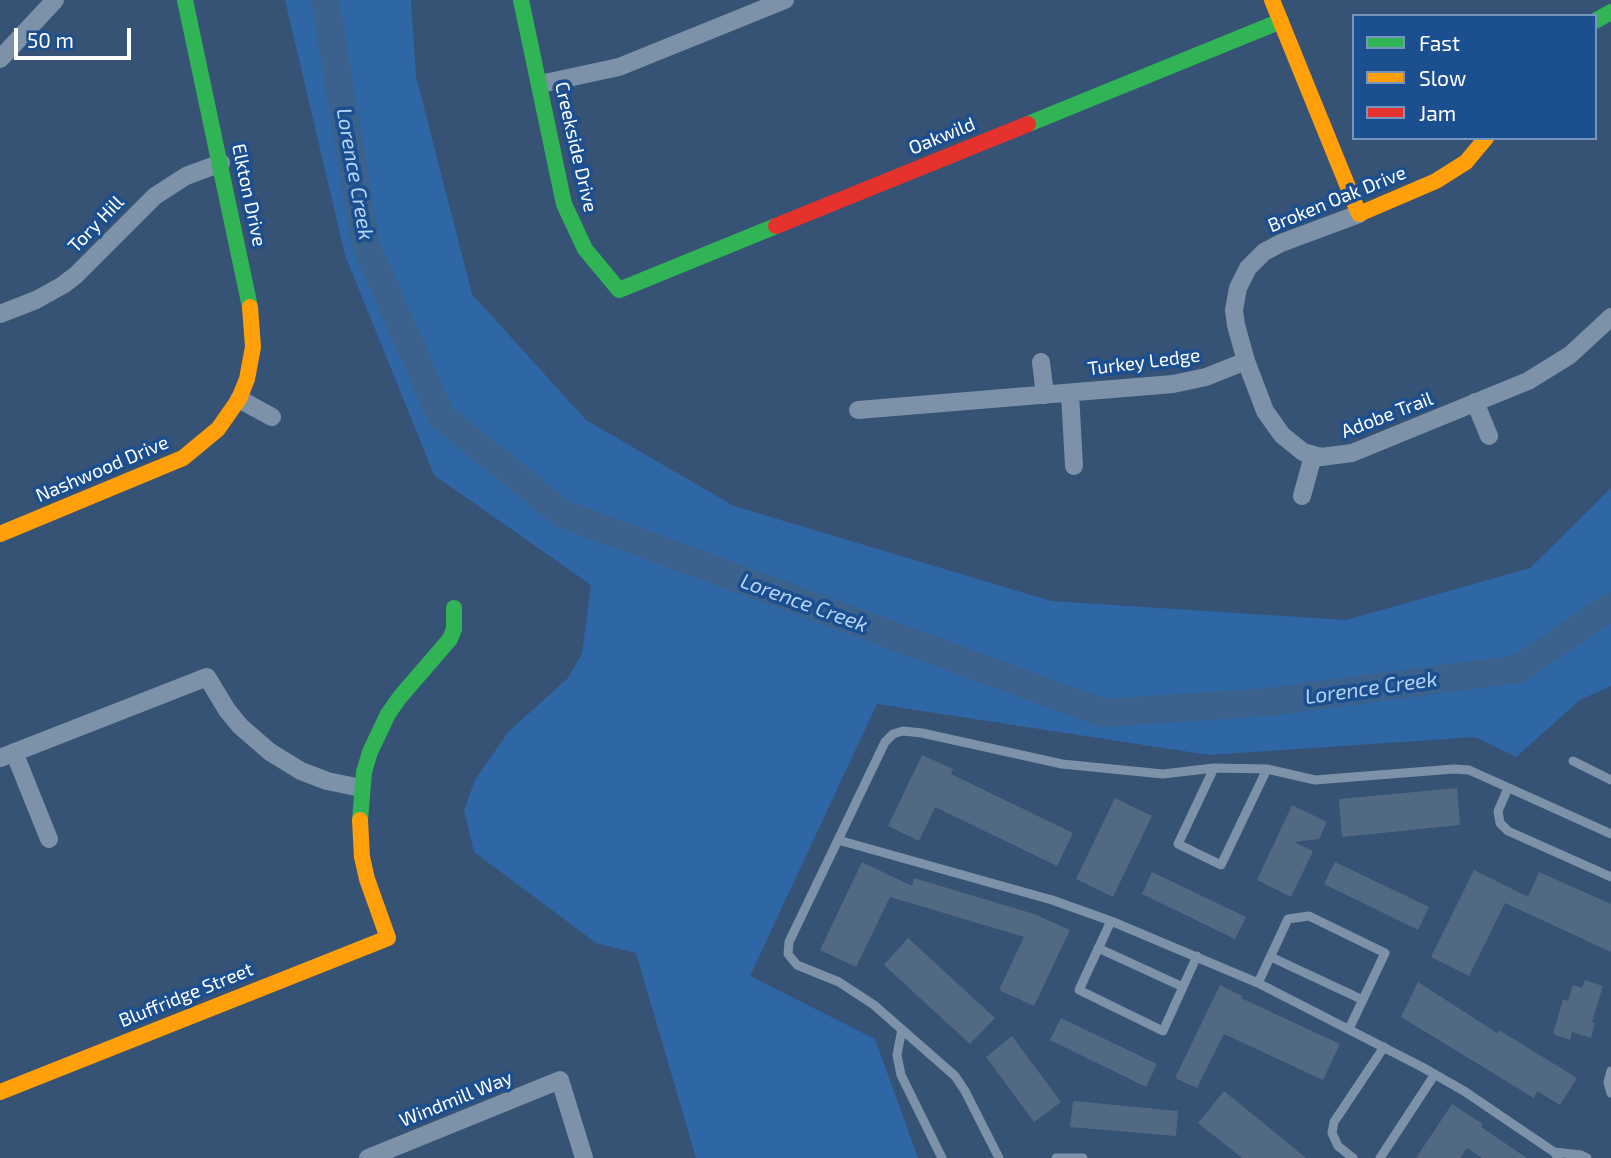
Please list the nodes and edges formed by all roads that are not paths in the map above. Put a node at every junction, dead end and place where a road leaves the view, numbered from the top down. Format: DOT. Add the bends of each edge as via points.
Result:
graph roads {
  1 [pos="55,0"];
  2 [pos="185,0"];
  3 [pos="521,0"];
  4 [pos="785,0"];
  5 [pos="1272,0"];
  6 [pos="1281,21"];
  7 [pos="0,59"];
  8 [pos="540,83"];
  9 [pos="1484,140"];
  10 [pos="221,163"];
  11 [pos="1359,214"];
  12 [pos="619,290"];
  13 [pos="0,314"];
  14 [pos="1611,317"];
  15 [pos="1246,361"];
  16 [pos="1041,362"];
  17 [pos="1070,393"];
  18 [pos="1045,395"];
  19 [pos="239,399"];
  20 [pos="1475,402"];
  21 [pos="858,410"];
  22 [pos="272,417"];
  23 [pos="1489,436"];
  24 [pos="1313,456"];
  25 [pos="1074,466"];
  26 [pos="1302,496"];
  27 [pos="0,534"];
  28 [pos="454,608"];
  29 [pos="7,755"];
  30 [pos="1573,761"];
  31 [pos="1214,768"];
  32 [pos="1267,769"];
  33 [pos="1611,780"];
  34 [pos="361,788"];
  35 [pos="1508,789"];
  36 [pos="1611,834"];
  37 [pos="49,839"];
  38 [pos="838,840"];
  39 [pos="1611,877"];
  40 [pos="1111,921"];
  41 [pos="1098,948"];
  42 [pos="1197,956"];
  43 [pos="1271,957"];
  44 [pos="1258,983"];
  45 [pos="1183,987"];
  46 [pos="1363,1000"];
  47 [pos="902,1029"];
  48 [pos="1349,1029"];
  49 [pos="1384,1047"];
  50 [pos="1611,1071"];
  51 [pos="1435,1074"];
  52 [pos="0,1092"];
  53 [pos="1611,1093"];
  54 [pos="1556,1155"];
  55 [pos="368,1158"];
  56 [pos="584,1158"];
  57 [pos="942,1158"];
  58 [pos="999,1158"];
  59 [pos="1056,1158"];
  60 [pos="1083,1158"];
  61 [pos="1353,1158"];
  62 [pos="1380,1158"];
  63 [pos="1587,1158"];
  1 -- 7 [label="street"];
  2 -- 10 [label="street, Elkton Drive"];
  3 -- 8 [label="street, Creekside Drive"];
  4 -- 8 [label="street" via="619,67"];
  5 -- 6 [label="street"];
  6 -- 11 [label="street"];
  6 -- 12 [label="street, Oakwild"];
  8 -- 12 [label="street, Creekside Drive" via="572,225 585,249"];
  9 -- 11 [label="street, Broken Oak Drive" via="1466,162 1436,181"];
  10 -- 13 [label="street, Tory Hill" via="186,176 155,196 64,285"];
  10 -- 19 [label="street, Elkton Drive" via="254,332 251,362"];
  11 -- 15 [label="street, Broken Oak Drive" via="1281,243 1248,268 1234,310"];
  14 -- 20 [label="street, Adobe Trail" via="1550,369"];
  15 -- 17 [label="street, Turkey Ledge" via="1173,384"];
  15 -- 24 [label="street" via="1265,411 1282,435"];
  16 -- 18 [label="street"];
  17 -- 18 [label="street, Turkey Ledge"];
  17 -- 25 [label="street"];
  18 -- 21 [label="street, Turkey Ledge"];
  19 -- 22 [label="street"];
  19 -- 27 [label="street, Nashwood Drive" via="218,429 183,458"];
  20 -- 23 [label="street"];
  20 -- 24 [label="street, Adobe Trail" via="1352,453"];
  24 -- 26 [label="street"];
  28 -- 34 [label="street" via="450,639 400,697 378,732"];
  29 -- 34 [label="street" via="207,677 240,726 270,752 301,771"];
  29 -- 37 [label="street"];
  30 -- 33 [label="lane"];
  31 -- 32 [label="lane"];
  31 -- 32 [label="lane" via="1178,844 1222,865"];
  31 -- 38 [label="lane" via="1163,774 1062,764 904,731 885,742"];
  32 -- 35 [label="lane" via="1315,780 1469,770"];
  34 -- 52 [label="street, Bluffridge Street" via="362,857 388,938"];
  35 -- 36 [label="lane"];
  35 -- 39 [label="lane" via="1498,811 1500,823 1508,831"];
  38 -- 40 [label="lane"];
  38 -- 47 [label="lane" via="789,942 788,954 797,965 839,982 874,1005"];
  40 -- 41 [label="lane"];
  40 -- 42 [label="lane"];
  41 -- 45 [label="lane"];
  41 -- 45 [label="lane" via="1079,990 1163,1031"];
  42 -- 44 [label="lane"];
  42 -- 45 [label="lane"];
  43 -- 44 [label="lane"];
  43 -- 46 [label="lane"];
  43 -- 46 [label="lane" via="1288,919 1309,916 1385,953"];
  44 -- 48 [label="lane"];
  46 -- 48 [label="lane"];
  47 -- 57 [label="lane" via="897,1055 901,1075"];
  47 -- 58 [label="lane" via="955,1076"];
  48 -- 49 [label="lane"];
  49 -- 51 [label="lane"];
  49 -- 61 [label="lane" via="1334,1122 1332,1133 1338,1146"];
  50 -- 53 [label="lane"];
  51 -- 54 [label="lane"];
  51 -- 62 [label="lane"];
  54 -- 63 [label="lane"];
  55 -- 56 [label="street, Windmill Way" via="560,1080"];
  59 -- 60 [label="lane"];
}
